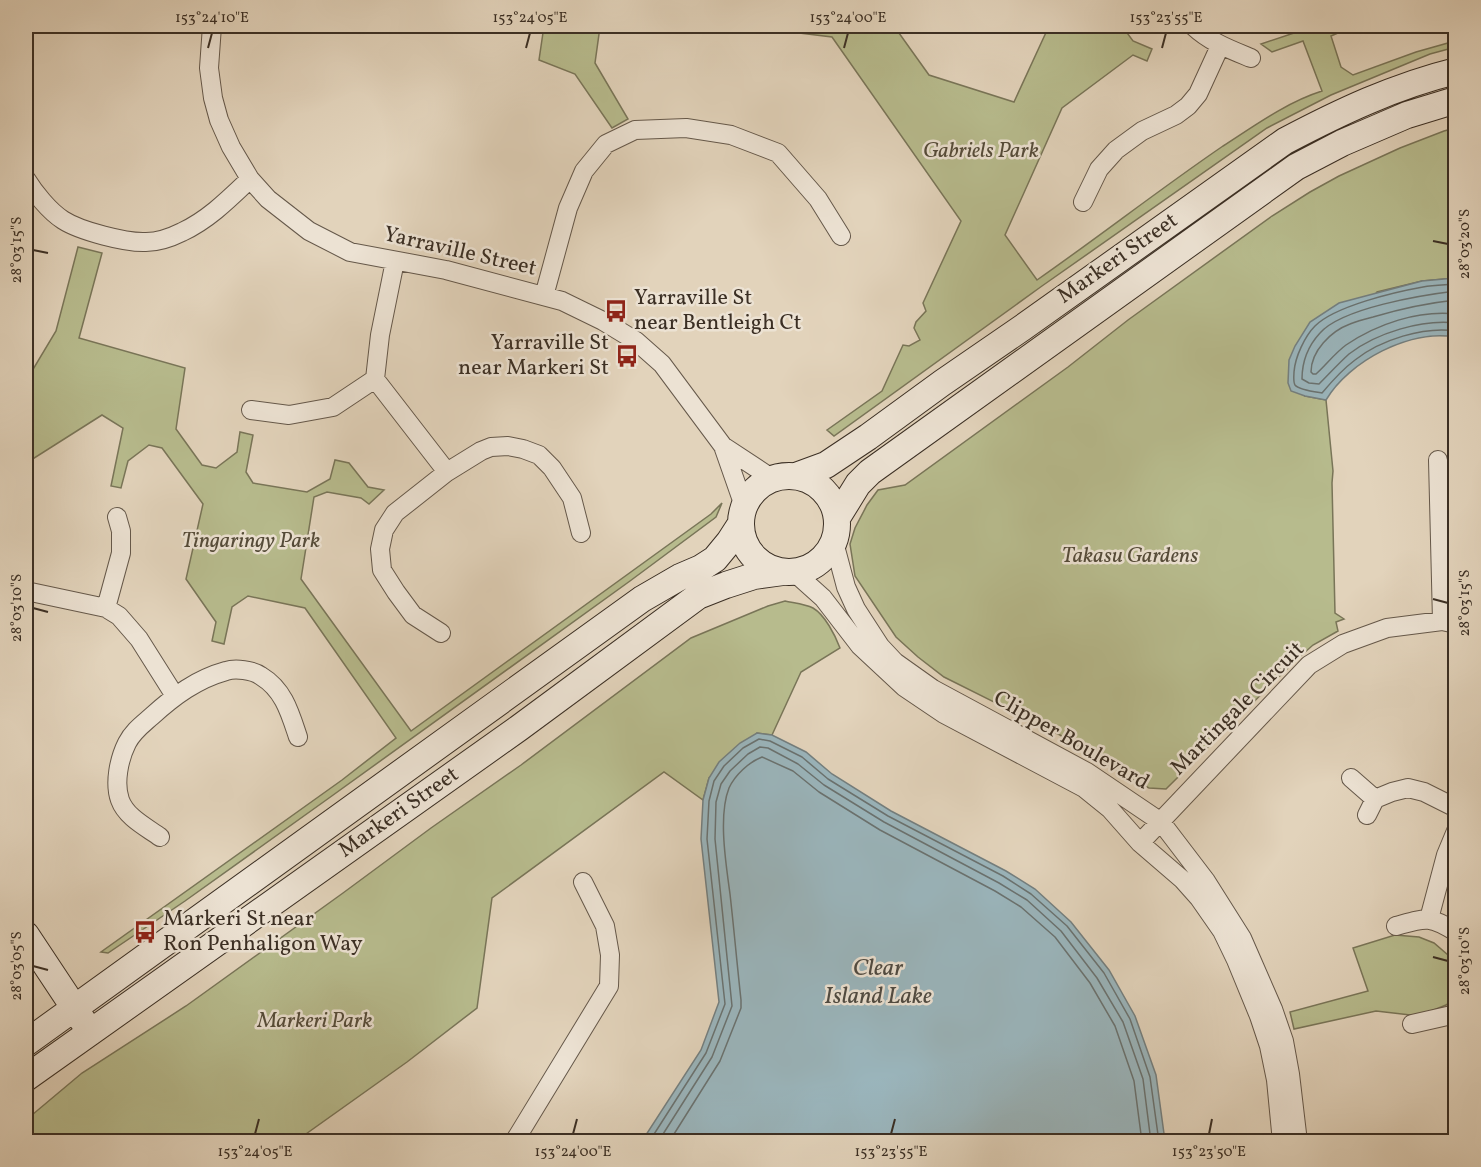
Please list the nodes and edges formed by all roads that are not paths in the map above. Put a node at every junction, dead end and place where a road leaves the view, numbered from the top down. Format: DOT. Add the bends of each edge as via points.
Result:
graph roads {
  1 [pos="212,26"];
  2 [pos="1193,26"];
  3 [pos="1220,46"];
  4 [pos="1251,58"];
  5 [pos="1455,71"];
  6 [pos="1455,100"];
  7 [pos="250,179"];
  8 [pos="28,187"];
  9 [pos="1083,202"];
  10 [pos="841,236"];
  11 [pos="395,261"];
  12 [pos="544,296"];
  13 [pos="375,379"];
  14 [pos="251,410"];
  15 [pos="723,446"];
  16 [pos="1438,460"];
  17 [pos="447,472"];
  18 [pos="784,477"];
  19 [pos="742,515"];
  20 [pos="117,517"];
  21 [pos="835,530"];
  22 [pos="581,532"];
  23 [pos="788,572"];
  24 [pos="26,591"];
  25 [pos="106,608"];
  26 [pos="1449,623"];
  27 [pos="441,633"];
  28 [pos="175,696"];
  29 [pos="298,737"];
  30 [pos="1351,778"];
  31 [pos="1455,808"];
  32 [pos="1161,822"];
  33 [pos="1455,831"];
  34 [pos="160,837"];
  35 [pos="1140,843"];
  36 [pos="583,882"];
  37 [pos="1429,919"];
  38 [pos="1396,926"];
  39 [pos="1455,932"];
  40 [pos="26,935"];
  41 [pos="74,1008"];
  42 [pos="1455,1014"];
  43 [pos="1412,1024"];
  44 [pos="90,1032"];
  45 [pos="26,1043"];
  46 [pos="26,1078"];
  47 [pos="514,1142"];
  48 [pos="1282,1142"];
  49 [pos="1298,1142"];
  1 -- 7 [label="street, Yarraville Street" via="209,68 213,98 231,147"];
  2 -- 3 [label="street"];
  3 -- 4 [label="street"];
  3 -- 9 [label="street" via="1198,94 1188,106 1116,150 1099,168"];
  5 -- 18 [label="main road, Markeri Street" via="1388,92 1285,141 868,437 825,465"];
  6 -- 21 [label="main road, Markeri Street" via="1407,115 1296,167 870,472 858,484"];
  7 -- 8 [label="street" via="221,207 182,232 147,243 91,232 63,220"];
  7 -- 11 [label="street, Yarraville Street" via="268,199 309,231 350,252"];
  10 -- 12 [label="street" via="818,199 778,153 731,135 686,128 635,130 606,144 584,171 568,208"];
  11 -- 12 [label="street, Yarraville Street"];
  11 -- 13 [label="street"];
  12 -- 15 [label="street, Yarraville Street" via="603,321 636,341 662,364"];
  13 -- 14 [label="street" via="333,407 289,415"];
  13 -- 17 [label="street"];
  15 -- 18 [label="street"];
  15 -- 19 [label="street, Yarraville Street"];
  16 -- 26 [label="street"];
  17 -- 22 [label="street" via="491,447 508,446 539,455 572,498"];
  17 -- 27 [label="street" via="395,513 384,530 380,549 382,570 396,592 413,615"];
  18 -- 19 [label="main road" via="755,489"];
  18 -- 21 [label="main road" via="811,481 823,490 832,503"];
  19 -- 23 [label="main road" via="748,551 770,568"];
  19 -- 41 [label="main road, Markeri Street" via="729,542 715,559 642,599"];
  20 -- 25 [label="street" via="121,554"];
  21 -- 23 [label="main road" via="827,553 818,562 807,569"];
  21 -- 32 [label="street, Clipper Boulevard" via="846,587 880,646 895,662 933,689 1087,772"];
  23 -- 35 [label="street, Clipper Boulevard" via="823,598 860,646 904,687 944,714 1084,788 1110,809"];
  23 -- 44 [label="main road, Markeri Street" via="754,576 698,596"];
  24 -- 25 [label="street"];
  25 -- 28 [label="street" via="140,639"];
  26 -- 32 [label="street, Martingale Circuit" via="1387,627 1343,644 1309,665"];
  28 -- 29 [label="street" via="228,670 260,674 289,707"];
  28 -- 34 [label="street" via="137,729 127,743 117,784 126,811"];
  30 -- 31 [label="street" via="1371,807 1392,792 1408,788"];
  32 -- 35 [label="street, Martingale Circuit"];
  32 -- 49 [label="street, Clipper Boulevard" via="1206,881 1242,938 1273,1009 1284,1041"];
  33 -- 37 [label="street"];
  35 -- 48 [label="street, Clipper Boulevard" via="1199,898 1236,960 1269,1046"];
  36 -- 47 [label="street" via="605,926 610,955 609,986"];
  37 -- 38 [label="street"];
  37 -- 39 [label="street"];
  40 -- 41 [label="main road"];
  41 -- 44 [label="main road"];
  41 -- 45 [label="main road, Markeri Street"];
  42 -- 43 [label="street"];
  44 -- 46 [label="main road, Markeri Street"];
}
